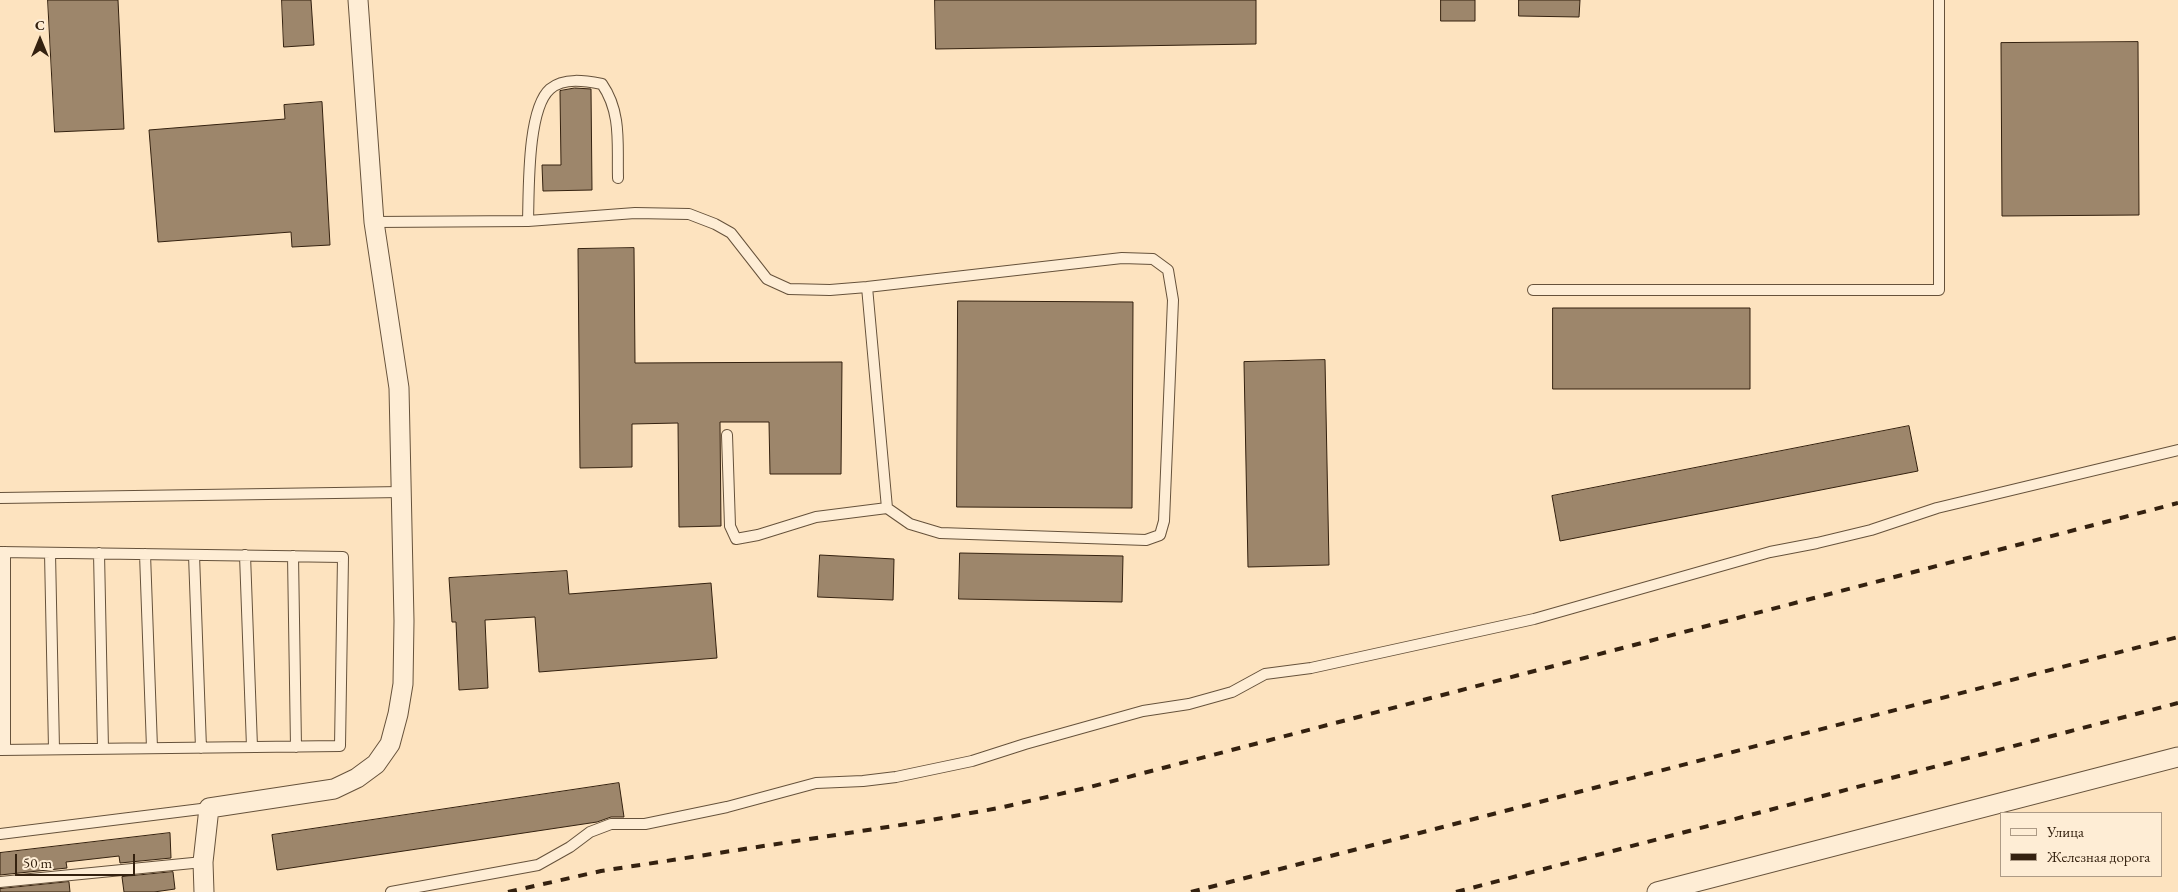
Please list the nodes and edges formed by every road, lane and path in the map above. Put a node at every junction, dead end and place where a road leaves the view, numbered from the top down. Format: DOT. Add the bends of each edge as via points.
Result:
graph roads {
  1 [pos="358,0"];
  2 [pos="1939,0"];
  3 [pos="618,178"];
  4 [pos="528,221"];
  5 [pos="374,222"];
  6 [pos="867,287"];
  7 [pos="1533,290"];
  8 [pos="727,435"];
  9 [pos="2178,450"];
  10 [pos="402,492"];
  11 [pos="0,498"];
  12 [pos="887,508"];
  13 [pos="3,552"];
  14 [pos="50,553"];
  15 [pos="99,554"];
  16 [pos="146,554"];
  17 [pos="194,555"];
  18 [pos="245,555"];
  19 [pos="293,556"];
  20 [pos="252,747"];
  21 [pos="296,747"];
  22 [pos="102,748"];
  23 [pos="152,748"];
  24 [pos="201,748"];
  25 [pos="54,749"];
  26 [pos="3,750"];
  27 [pos="2178,757"];
  28 [pos="209,808"];
  29 [pos="0,834"];
  30 [pos="203,862"];
  31 [pos="0,882"];
  32 [pos="204,892"];
  33 [pos="391,892"];
  34 [pos="1657,892"];
  1 -- 5 [label="street"];
  2 -- 7 [label="lane" via="1939,290"];
  3 -- 4 [label="lane" via="617,119 611,98 602,84 564,82 542,99 535,119"];
  4 -- 5 [label="lane"];
  4 -- 6 [label="lane" via="635,213 689,214 731,233 767,279 789,289"];
  5 -- 10 [label="street" via="399,388"];
  6 -- 12 [label="lane"];
  6 -- 12 [label="lane" via="1122,258 1153,259 1168,270 1173,300 1164,521 1160,535 1146,540 940,533 910,524"];
  8 -- 12 [label="lane" via="730,526 736,539 816,517"];
  9 -- 33 [label="lane" via="1937,508 1871,530 1770,552 1534,619 1311,668 1265,674 1232,692 1189,704 1143,711 972,761 896,777 816,783 727,807 645,824 610,824 590,832 538,864"];
  10 -- 11 [label="lane"];
  10 -- 28 [label="street" via="402,684 390,744 376,764 334,789"];
  13 -- 14 [label="lane"];
  13 -- 26 [label="lane"];
  14 -- 15 [label="lane"];
  14 -- 25 [label="lane"];
  15 -- 16 [label="lane"];
  15 -- 22 [label="lane"];
  16 -- 17 [label="lane"];
  16 -- 23 [label="lane"];
  17 -- 18 [label="lane"];
  17 -- 24 [label="lane"];
  18 -- 19 [label="lane"];
  18 -- 20 [label="lane"];
  19 -- 21 [label="lane"];
  19 -- 21 [label="lane" via="343,557 340,746"];
  20 -- 21 [label="lane"];
  20 -- 24 [label="lane"];
  22 -- 23 [label="lane"];
  22 -- 25 [label="lane"];
  23 -- 24 [label="lane"];
  25 -- 26 [label="lane"];
  27 -- 34 [label="street"];
  28 -- 29 [label="lane"];
  28 -- 30 [label="street"];
  30 -- 31 [label="lane"];
  30 -- 32 [label="street"];
}
